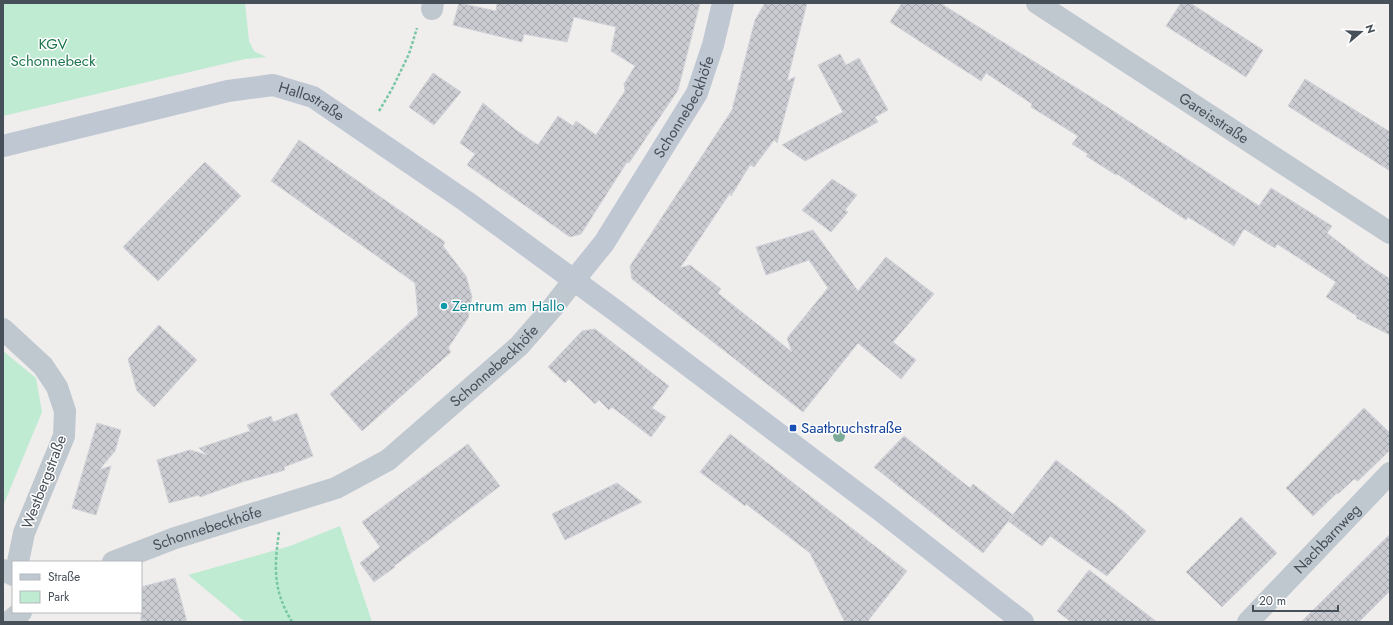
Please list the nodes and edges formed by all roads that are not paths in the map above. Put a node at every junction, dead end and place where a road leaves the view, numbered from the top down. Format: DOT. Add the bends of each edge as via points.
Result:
graph roads {
  1 [pos="723,3"];
  2 [pos="1037,3"];
  3 [pos="3,146"];
  4 [pos="1390,233"];
  5 [pos="574,280"];
  6 [pos="3,330"];
  7 [pos="1390,473"];
  8 [pos="18,561"];
  9 [pos="116,561"];
  10 [pos="3,570"];
  11 [pos="12,574"];
  12 [pos="20,613"];
  13 [pos="10,622"];
  14 [pos="1023,622"];
  15 [pos="1248,622"];
  1 -- 5 [label="main road, Schonnebeckhöfe" via="713,45 697,93 604,243"];
  2 -- 4 [label="street, Gareisstraße"];
  3 -- 5 [label="main road, Hallostraße" via="228,91 273,84 314,97 468,202"];
  5 -- 9 [label="street, Schonnebeckhöfe" via="519,346 388,460 336,488 175,538"];
  5 -- 14 [label="main road"];
  6 -- 8 [label="street, Westbergstraße" via="43,366 57,387 65,411 64,436 24,533"];
  7 -- 15 [label="street, Nachbarnweg"];
  10 -- 11 [label="street"];
  12 -- 13 [label="street"];
}
